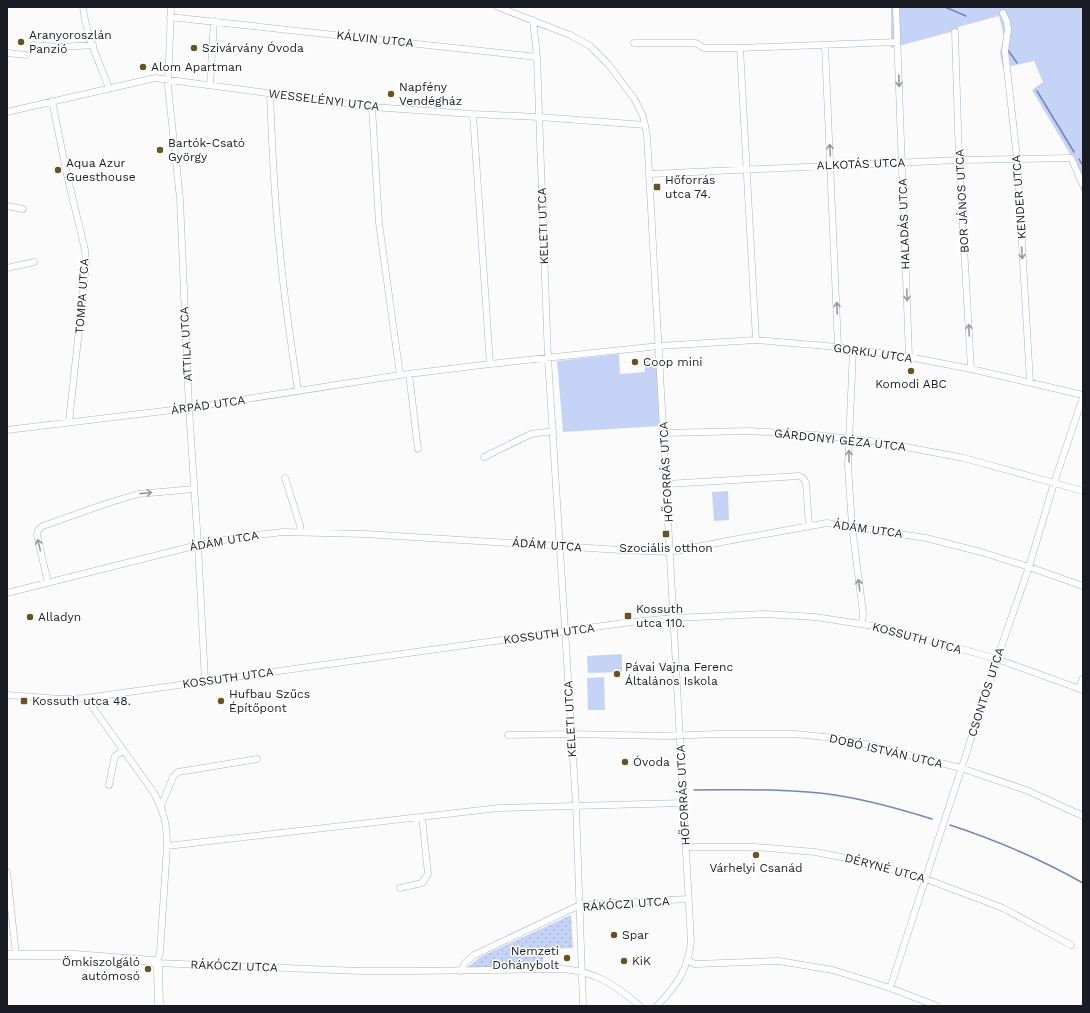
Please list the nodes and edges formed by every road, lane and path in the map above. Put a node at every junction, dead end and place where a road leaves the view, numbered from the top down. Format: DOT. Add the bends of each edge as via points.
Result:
graph roads {
  1 [pos="83,7"];
  2 [pos="171,7"];
  3 [pos="498,7"];
  4 [pos="896,7"];
  5 [pos="1003,13"];
  6 [pos="170,17"];
  7 [pos="533,20"];
  8 [pos="214,21"];
  9 [pos="955,32"];
  10 [pos="897,42"];
  11 [pos="634,43"];
  12 [pos="34,45"];
  13 [pos="93,45"];
  14 [pos="825,46"];
  15 [pos="740,48"];
  16 [pos="7,53"];
  17 [pos="26,55"];
  18 [pos="537,57"];
  19 [pos="168,79"];
  20 [pos="210,84"];
  21 [pos="109,88"];
  22 [pos="270,93"];
  23 [pos="52,101"];
  24 [pos="372,107"];
  25 [pos="7,112"];
  26 [pos="473,114"];
  27 [pos="539,117"];
  28 [pos="646,126"];
  29 [pos="1017,158"];
  30 [pos="959,160"];
  31 [pos="902,163"];
  32 [pos="831,166"];
  33 [pos="746,169"];
  34 [pos="650,174"];
  35 [pos="1083,185"];
  36 [pos="7,206"];
  37 [pos="23,209"];
  38 [pos="34,262"];
  39 [pos="7,268"];
  40 [pos="756,340"];
  41 [pos="659,346"];
  42 [pos="838,347"];
  43 [pos="853,349"];
  44 [pos="909,357"];
  45 [pos="548,358"];
  46 [pos="490,364"];
  47 [pos="971,369"];
  48 [pos="409,374"];
  49 [pos="400,375"];
  50 [pos="1030,382"];
  51 [pos="298,391"];
  52 [pos="1083,397"];
  53 [pos="189,408"];
  54 [pos="69,422"];
  55 [pos="7,430"];
  56 [pos="553,431"];
  57 [pos="664,433"];
  58 [pos="848,438"];
  59 [pos="418,449"];
  60 [pos="484,457"];
  61 [pos="285,478"];
  62 [pos="1054,483"];
  63 [pos="667,484"];
  64 [pos="194,489"];
  65 [pos="1083,491"];
  66 [pos="809,526"];
  67 [pos="852,526"];
  68 [pos="301,532"];
  69 [pos="198,545"];
  70 [pos="560,546"];
  71 [pos="670,552"];
  72 [pos="1029,566"];
  73 [pos="48,583"];
  74 [pos="1083,586"];
  75 [pos="7,593"];
  76 [pos="674,618"];
  77 [pos="862,624"];
  78 [pos="565,632"];
  79 [pos="997,659"];
  80 [pos="1083,678"];
  81 [pos="205,681"];
  82 [pos="1081,689"];
  83 [pos="7,695"];
  84 [pos="86,698"];
  85 [pos="571,734"];
  86 [pos="508,735"];
  87 [pos="680,735"];
  88 [pos="123,751"];
  89 [pos="257,760"];
  90 [pos="961,768"];
  91 [pos="109,785"];
  92 [pos="684,803"];
  93 [pos="161,806"];
  94 [pos="576,806"];
  95 [pos="1083,816"];
  96 [pos="422,817"];
  97 [pos="167,846"];
  98 [pos="686,847"];
  99 [pos="7,872"];
  100 [pos="926,879"];
  101 [pos="400,888"];
  102 [pos="688,899"];
  103 [pos="580,905"];
  104 [pos="1071,944"];
  105 [pos="7,955"];
  106 [pos="16,955"];
  107 [pos="687,960"];
  108 [pos="156,963"];
  109 [pos="461,971"];
  110 [pos="581,972"];
  111 [pos="890,988"];
  112 [pos="159,1006"];
  113 [pos="582,1006"];
  114 [pos="640,1006"];
  115 [pos="657,1006"];
  116 [pos="937,1006"];
  1 -- 13 [label="street"];
  2 -- 6 [label="street, ATTILA UTCA"];
  3 -- 7 [label="street, HŐFORRÁS UTCA"];
  4 -- 10 [label="street, HALADÁS UTCA"];
  5 -- 29 [label="street, KENDER UTCA" via="1007,22 1005,51"];
  6 -- 8 [label="street, KÁLVIN UTCA"];
  6 -- 19 [label="street, ATTILA UTCA"];
  7 -- 18 [label="street, KELETI UTCA"];
  7 -- 28 [label="street, HŐFORRÁS UTCA" via="578,38 597,52 631,95"];
  8 -- 18 [label="street, KÁLVIN UTCA"];
  8 -- 20 [label="street"];
  9 -- 30 [label="street, BOR JÁNOS UTCA"];
  10 -- 14 [label="street"];
  10 -- 31 [label="street, HALADÁS UTCA, one-way"];
  11 -- 15 [label="street" via="696,43 704,48"];
  12 -- 13 [label="street"];
  13 -- 21 [label="street"];
  14 -- 15 [label="street"];
  32 -- 14 [label="street, one-way"];
  15 -- 33 [label="street"];
  16 -- 17 [label="street"];
  18 -- 27 [label="street, KELETI UTCA"];
  19 -- 20 [label="street, WESSELÉNYI UTCA"];
  19 -- 21 [label="street, WESSELÉNYI UTCA" via="155,78"];
  19 -- 53 [label="street, ATTILA UTCA" via="180,199"];
  20 -- 22 [label="street, WESSELÉNYI UTCA"];
  21 -- 23 [label="street, WESSELÉNYI UTCA"];
  22 -- 24 [label="street, WESSELÉNYI UTCA"];
  22 -- 51 [label="street" via="280,251"];
  23 -- 25 [label="street, WESSELÉNYI UTCA"];
  23 -- 54 [label="street, TOMPA UTCA" via="85,250 86,265"];
  24 -- 26 [label="street, WESSELÉNYI UTCA"];
  24 -- 49 [label="street" via="379,223"];
  26 -- 27 [label="street, WESSELÉNYI UTCA"];
  26 -- 46 [label="street"];
  27 -- 28 [label="street, WESSELÉNYI UTCA"];
  27 -- 45 [label="street, KELETI UTCA"];
  28 -- 34 [label="street, HŐFORRÁS UTCA"];
  29 -- 30 [label="street, ALKOTÁS UTCA"];
  29 -- 35 [label="street, ALKOTÁS UTCA" via="1072,158"];
  29 -- 50 [label="street, KENDER UTCA, one-way"];
  30 -- 31 [label="street, ALKOTÁS UTCA"];
  47 -- 30 [label="street, BOR JÁNOS UTCA, one-way"];
  31 -- 32 [label="street, ALKOTÁS UTCA"];
  31 -- 44 [label="street, HALADÁS UTCA, one-way"];
  32 -- 33 [label="street, ALKOTÁS UTCA"];
  42 -- 32 [label="street, one-way"];
  33 -- 34 [label="street, ALKOTÁS UTCA"];
  33 -- 40 [label="street"];
  34 -- 41 [label="street, HŐFORRÁS UTCA"];
  36 -- 37 [label="street"];
  38 -- 39 [label="street"];
  40 -- 41 [label="street, GORKIJ UTCA"];
  40 -- 42 [label="street, GORKIJ UTCA"];
  41 -- 45 [label="street, ÁRPÁD UTCA"];
  41 -- 57 [label="street, HŐFORRÁS UTCA"];
  42 -- 43 [label="street, GORKIJ UTCA"];
  43 -- 44 [label="street, GORKIJ UTCA"];
  43 -- 58 [label="street"];
  44 -- 47 [label="street, GORKIJ UTCA"];
  45 -- 46 [label="street, ÁRPÁD UTCA"];
  45 -- 56 [label="street, KELETI UTCA"];
  46 -- 48 [label="street, ÁRPÁD UTCA"];
  47 -- 50 [label="street, GORKIJ UTCA"];
  48 -- 49 [label="street, ÁRPÁD UTCA"];
  48 -- 59 [label="street"];
  49 -- 51 [label="street, ÁRPÁD UTCA"];
  50 -- 52 [label="street, GORKIJ UTCA"];
  51 -- 53 [label="street, ÁRPÁD UTCA"];
  52 -- 62 [label="street, CSONTOS UTCA"];
  53 -- 54 [label="street, ÁRPÁD UTCA"];
  53 -- 64 [label="street, ATTILA UTCA"];
  54 -- 55 [label="street, ÁRPÁD UTCA"];
  56 -- 60 [label="street" via="531,434"];
  56 -- 70 [label="street, KELETI UTCA"];
  57 -- 58 [label="street, GÁRDONYI GÉZA UTCA" via="749,431"];
  57 -- 63 [label="street, HŐFORRÁS UTCA"];
  58 -- 62 [label="street, GÁRDONYI GÉZA UTCA" via="964,458"];
  67 -- 58 [label="street, one-way"];
  61 -- 68 [label="street"];
  62 -- 65 [label="street, GÁRDONYI GÉZA UTCA"];
  62 -- 72 [label="street, CSONTOS UTCA"];
  63 -- 66 [label="street" via="799,476 806,482"];
  63 -- 71 [label="street, HŐFORRÁS UTCA"];
  64 -- 69 [label="street, ATTILA UTCA"];
  73 -- 64 [label="street, one-way" via="36,535 43,526 138,494"];
  66 -- 67 [label="street, ÁDÁM UTCA" via="827,523"];
  66 -- 71 [label="street, ÁDÁM UTCA"];
  67 -- 72 [label="street, ÁDÁM UTCA" via="926,538"];
  77 -- 67 [label="street, one-way" via="863,613"];
  68 -- 69 [label="street, ÁDÁM UTCA" via="240,537"];
  68 -- 70 [label="street, ÁDÁM UTCA"];
  69 -- 73 [label="street, ÁDÁM UTCA"];
  69 -- 81 [label="street, ATTILA UTCA"];
  70 -- 71 [label="street, ÁDÁM UTCA"];
  70 -- 78 [label="street, KELETI UTCA"];
  71 -- 76 [label="street, HŐFORRÁS UTCA"];
  72 -- 74 [label="street, ÁDÁM UTCA"];
  72 -- 79 [label="street, CSONTOS UTCA"];
  73 -- 75 [label="street, ÁDÁM UTCA"];
  76 -- 77 [label="street, KOSSUTH UTCA" via="764,614 815,617"];
  76 -- 78 [label="street, KOSSUTH UTCA"];
  76 -- 87 [label="street, HŐFORRÁS UTCA"];
  77 -- 79 [label="street, KOSSUTH UTCA" via="887,628"];
  78 -- 81 [label="street, KOSSUTH UTCA"];
  78 -- 85 [label="street, KELETI UTCA"];
  79 -- 82 [label="street, KOSSUTH UTCA"];
  79 -- 90 [label="street, CSONTOS UTCA"];
  80 -- 82 [label="street"];
  81 -- 84 [label="street, KOSSUTH UTCA"];
  83 -- 84 [label="street, KOSSUTH UTCA"];
  84 -- 88 [label="street"];
  85 -- 86 [label="street, DOBÓ ISTVÁN UTCA"];
  85 -- 87 [label="street, DOBÓ ISTVÁN UTCA"];
  85 -- 94 [label="street, KELETI UTCA"];
  87 -- 90 [label="street, DOBÓ ISTVÁN UTCA" via="815,736 857,742"];
  87 -- 92 [label="street, HŐFORRÁS UTCA"];
  88 -- 91 [label="street" via="115,756"];
  88 -- 93 [label="street"];
  89 -- 93 [label="street" via="178,772 173,777"];
  90 -- 95 [label="street, DOBÓ ISTVÁN UTCA" via="1026,790"];
  90 -- 100 [label="street, CSONTOS UTCA"];
  92 -- 94 [label="street"];
  92 -- 98 [label="street, HŐFORRÁS UTCA"];
  93 -- 97 [label="street" via="167,824"];
  94 -- 96 [label="street" via="499,808"];
  94 -- 103 [label="street, KELETI UTCA"];
  96 -- 97 [label="street"];
  96 -- 101 [label="street" via="428,874 422,883"];
  97 -- 108 [label="street" via="160,953"];
  98 -- 100 [label="street, DÉRYNÉ UTCA" via="756,847 815,852 867,862"];
  98 -- 102 [label="street, HŐFORRÁS UTCA"];
  99 -- 106 [label="street"];
  100 -- 104 [label="street, DÉRYNÉ UTCA" via="1003,908"];
  100 -- 111 [label="street, CSONTOS UTCA"];
  102 -- 103 [label="street, RÁKÓCZI UTCA"];
  102 -- 107 [label="street, HŐFORRÁS UTCA" via="691,942"];
  103 -- 109 [label="street, RÁKÓCZI UTCA" via="474,955"];
  103 -- 110 [label="street, KELETI UTCA"];
  105 -- 106 [label="main road, RÁKÓCZI UTCA"];
  106 -- 108 [label="main road, RÁKÓCZI UTCA" via="132,958"];
  107 -- 111 [label="street" via="695,964 779,961 833,970"];
  107 -- 115 [label="street, HŐFORRÁS UTCA" via="682,975"];
  108 -- 109 [label="street, RÁKÓCZI UTCA" via="360,971"];
  108 -- 112 [label="main road"];
  109 -- 110 [label="street, RÁKÓCZI UTCA" via="563,969"];
  110 -- 113 [label="street, KELETI UTCA"];
  110 -- 114 [label="street, RÁKÓCZI UTCA" via="615,986"];
  111 -- 116 [label="street"];
}
